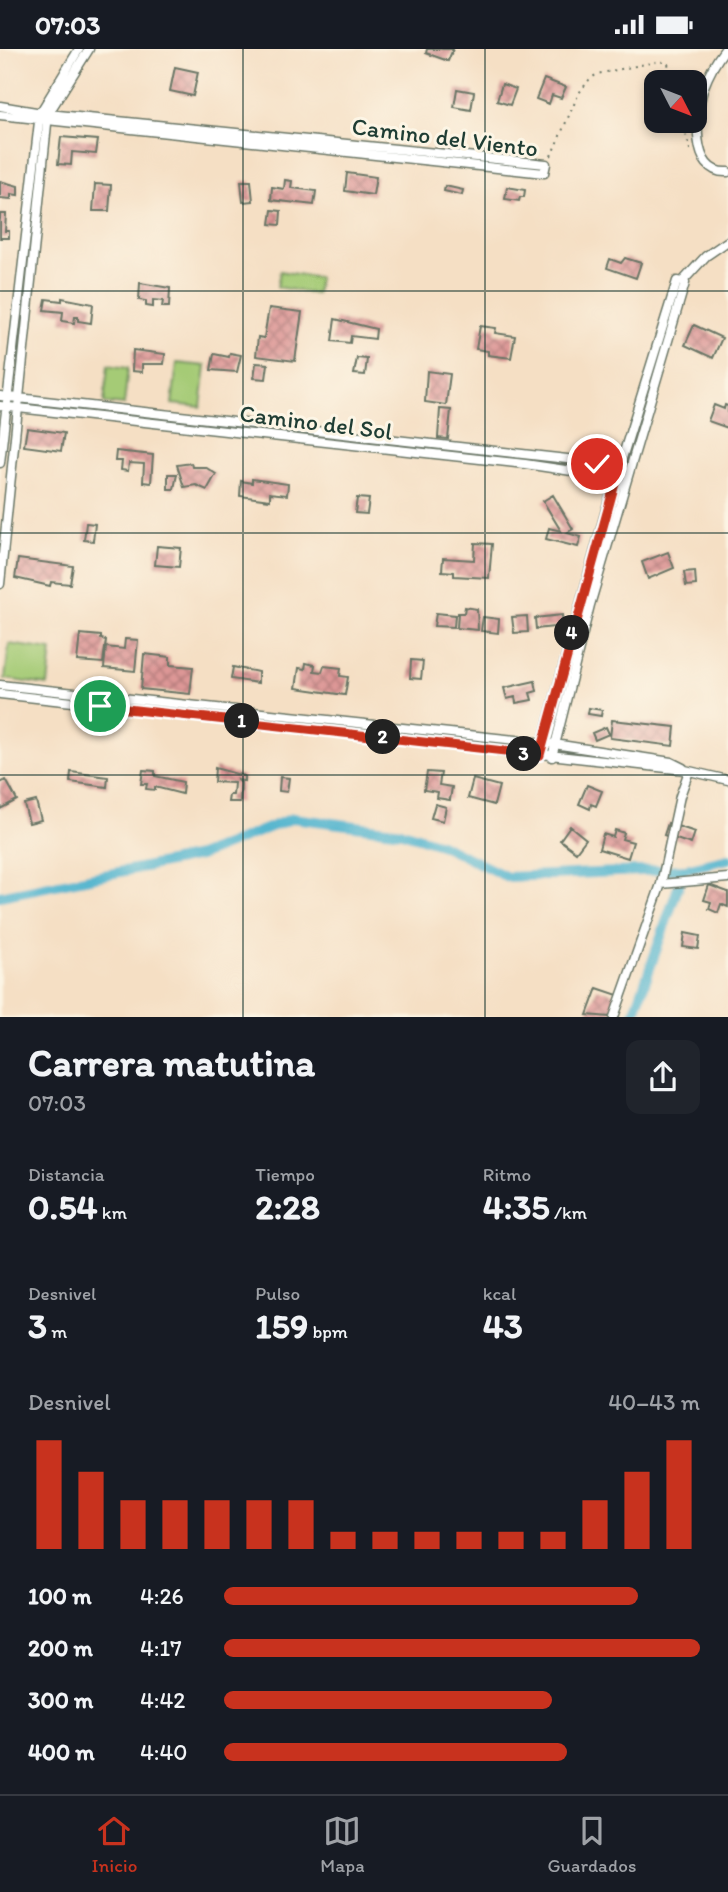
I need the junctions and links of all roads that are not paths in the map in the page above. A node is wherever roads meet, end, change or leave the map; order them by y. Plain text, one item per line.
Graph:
1 (79, 49) edge
2 (89, 49) edge
3 (724, 49) edge
4 (0, 106) edge
5 (0, 115) edge
6 (43, 118) junction
7 (546, 164) road end
8 (728, 172) edge
9 (728, 240) edge
10 (682, 282) junction
11 (3, 397) edge
12 (19, 399) junction
13 (3, 407) edge
14 (18, 410) junction
15 (0, 463) edge
16 (615, 468) junction
17 (629, 473) junction
18 (615, 481) junction
19 (625, 485) junction
20 (0, 584) edge
21 (0, 685) edge
22 (0, 694) edge
23 (542, 744) junction
24 (554, 744) junction
25 (540, 755) junction
26 (552, 757) junction
27 (687, 770) junction
28 (728, 780) edge
29 (728, 878) edge
30 (662, 879) junction
31 (614, 1017) edge

1 - 6 street
2 - 6 street
3 - 8 street
4 - 6 street, Camino del Viento
5 - 6 street, Camino del Viento
6 - 7 street, Camino del Viento
6 - 11 street
6 - 12 street
9 - 10 street
10 - 16 street
10 - 17 street
11 - 12 street, Camino del Sol
11 - 13 street
12 - 14 street
12 - 16 street, Camino del Sol
13 - 14 street, Camino del Sol
13 - 15 street
14 - 18 street, Camino del Sol
14 - 20 street
16 - 17 street, Camino del Sol
16 - 18 street
17 - 19 street
18 - 19 street, Camino del Sol
18 - 23 street
19 - 24 street
21 - 23 street
22 - 25 street
23 - 24 street
23 - 25 street
24 - 26 street
24 - 27 street
25 - 26 street
26 - 27 street
27 - 28 street
27 - 30 street
29 - 30 street
30 - 31 street

